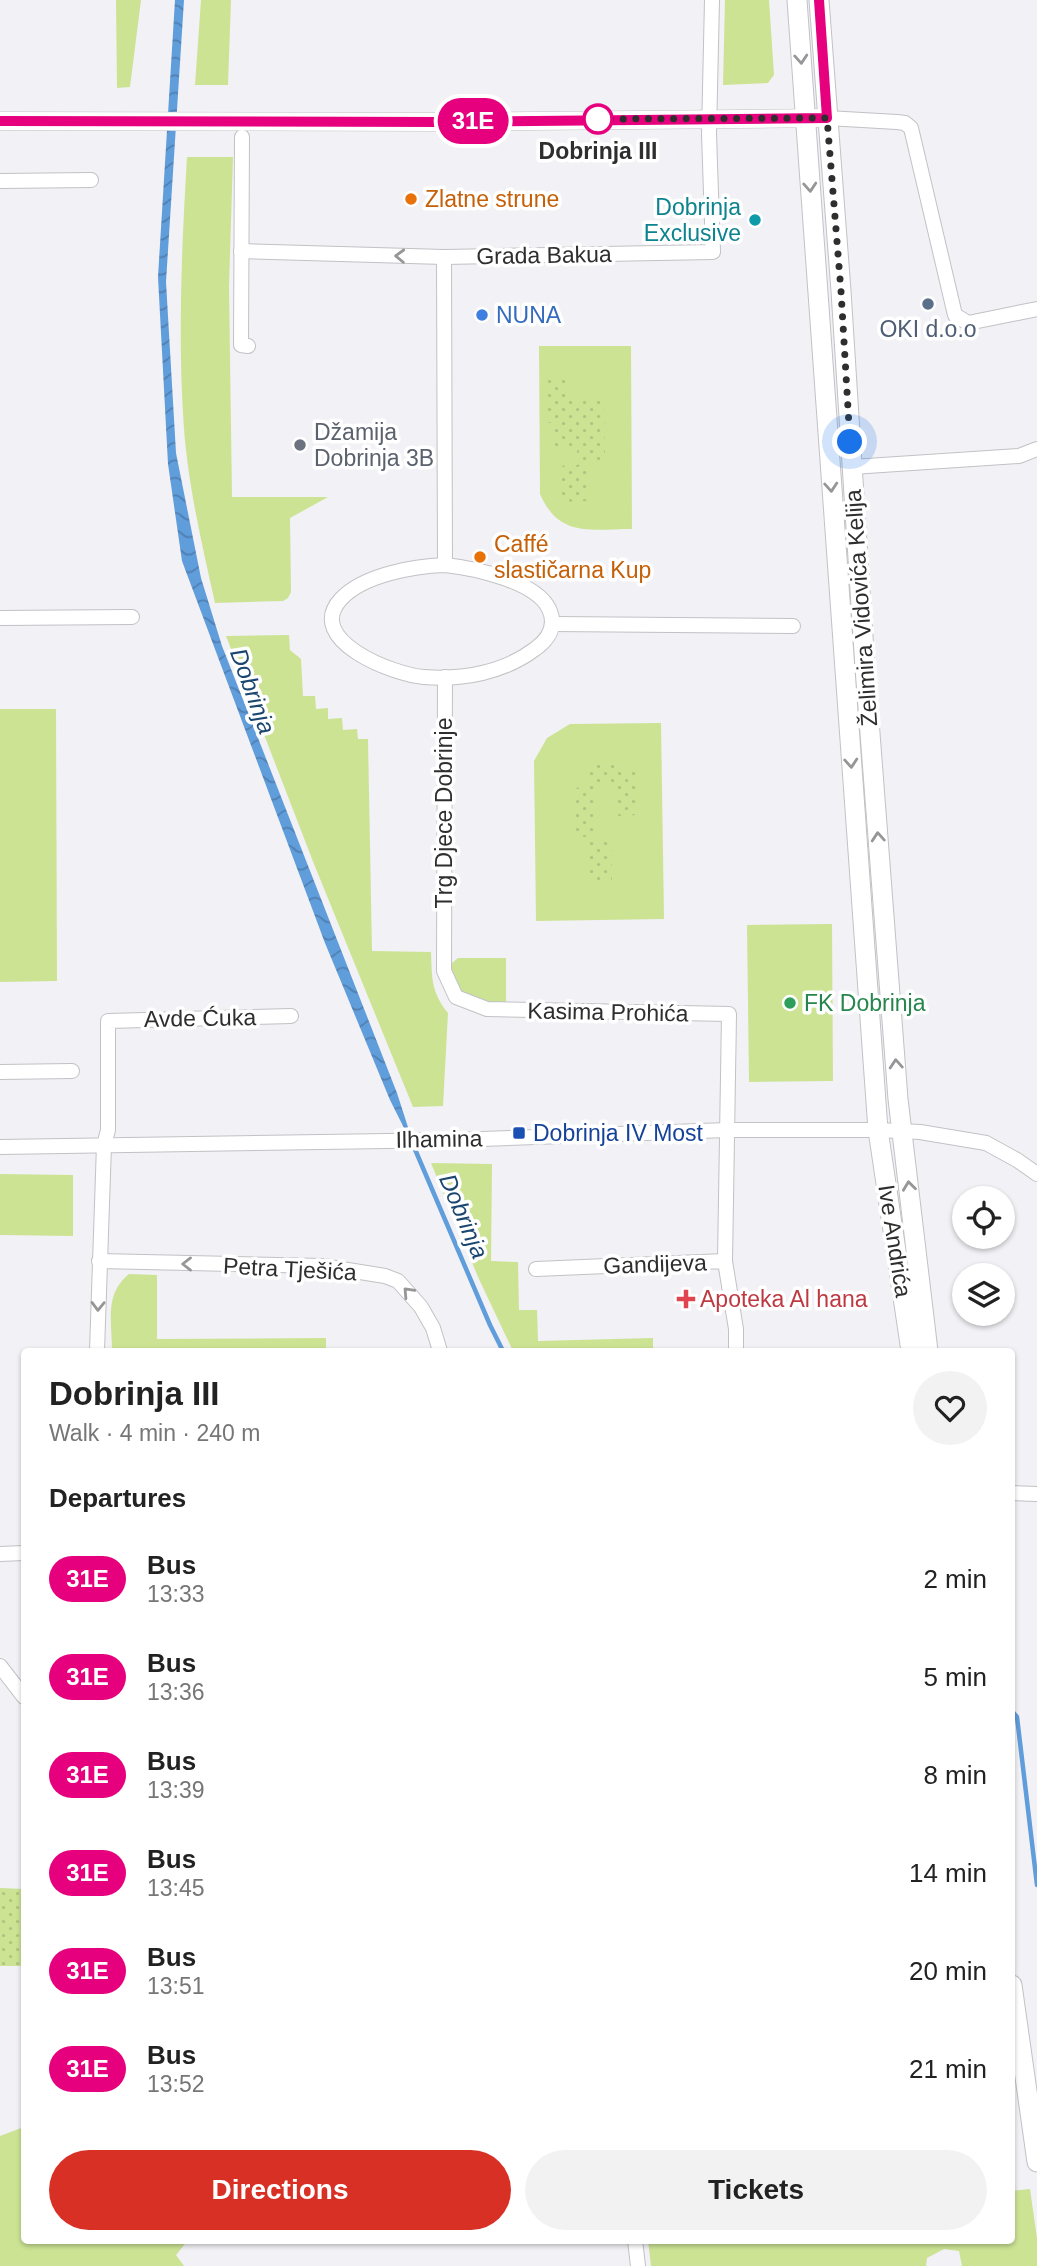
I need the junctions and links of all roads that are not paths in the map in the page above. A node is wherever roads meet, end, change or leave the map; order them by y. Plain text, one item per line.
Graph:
1 (712, 0) edge
2 (797, 0) edge
3 (819, 0) edge
4 (709, 118) junction
5 (805, 118) junction
6 (827, 118) junction
7 (0, 121) edge
8 (242, 137) dead end
9 (91, 180) dead end
10 (0, 181) edge
11 (241, 251) junction
12 (444, 257) junction
13 (1037, 309) edge
14 (248, 346) dead end
15 (1037, 449) edge
16 (852, 467) junction
17 (445, 565) junction
18 (132, 617) dead end
19 (0, 618) edge
20 (553, 624) junction
21 (793, 626) dead end
22 (445, 677) junction
23 (487, 1009) joint
24 (291, 1016) dead end
25 (72, 1071) dead end
26 (0, 1072) edge
27 (727, 1130) junction
28 (878, 1130) junction
29 (902, 1132) junction
30 (104, 1145) junction
31 (0, 1147) edge
32 (1037, 1174) edge
33 (99, 1261) junction
34 (725, 1261) junction
35 (536, 1269) dead end
36 (97, 1348) edge
37 (439, 1348) edge
38 (736, 1348) edge
39 (911, 1348) edge
40 (929, 1348) edge
41 (1015, 1493) edge
42 (1037, 1494) edge
43 (21, 1553) edge
44 (0, 1554) edge
45 (0, 1665) edge
46 (21, 1693) edge
47 (1015, 2006) edge
48 (1037, 2162) edge
49 (635, 2244) edge
50 (638, 2266) edge

1 - 4 street, Grada Bakua
2 -> 5 main road, Želimira Vidovića Kelija
3 - 6 main road, Želimira Vidovića Kelija
4 - 5 street
4 - 7 street
4 - 12 street, Grada Bakua
5 - 6 street
5 -> 28 main road, Želimira Vidovića Kelija
6 - 13 street
6 - 16 main road, Želimira Vidovića Kelija
8 - 11 street
9 - 10 street
12 -> 11 street, Grada Bakua
11 - 14 street
12 - 17 street
15 - 16 street
29 -> 16 main road, Želimira Vidovića Kelija
17 - 20 street
17 - 22 street
18 - 19 street
20 - 21 street
20 - 22 street
22 - 23 street, Trg Djece Dobrinje
23 - 27 street, Kasima Prohića
24 - 30 street, Avde Ćuka
25 - 26 street
27 - 28 street, Ilhamina
27 - 30 street, Ilhamina
27 - 34 street
28 - 29 street, Ilhamina
28 - 39 main road, Ive Andrića
29 - 32 street, Ilhamina
40 -> 29 main road, Ive Andrića
30 - 31 street, Ilhamina
30 - 33 street
33 -> 36 street
37 -> 33 street, Petra Tješića
34 - 35 street, Gandijeva
34 - 38 street, Gandijeva
41 - 42 street
43 - 44 street
45 - 46 street
47 - 48 main road
49 - 50 street

